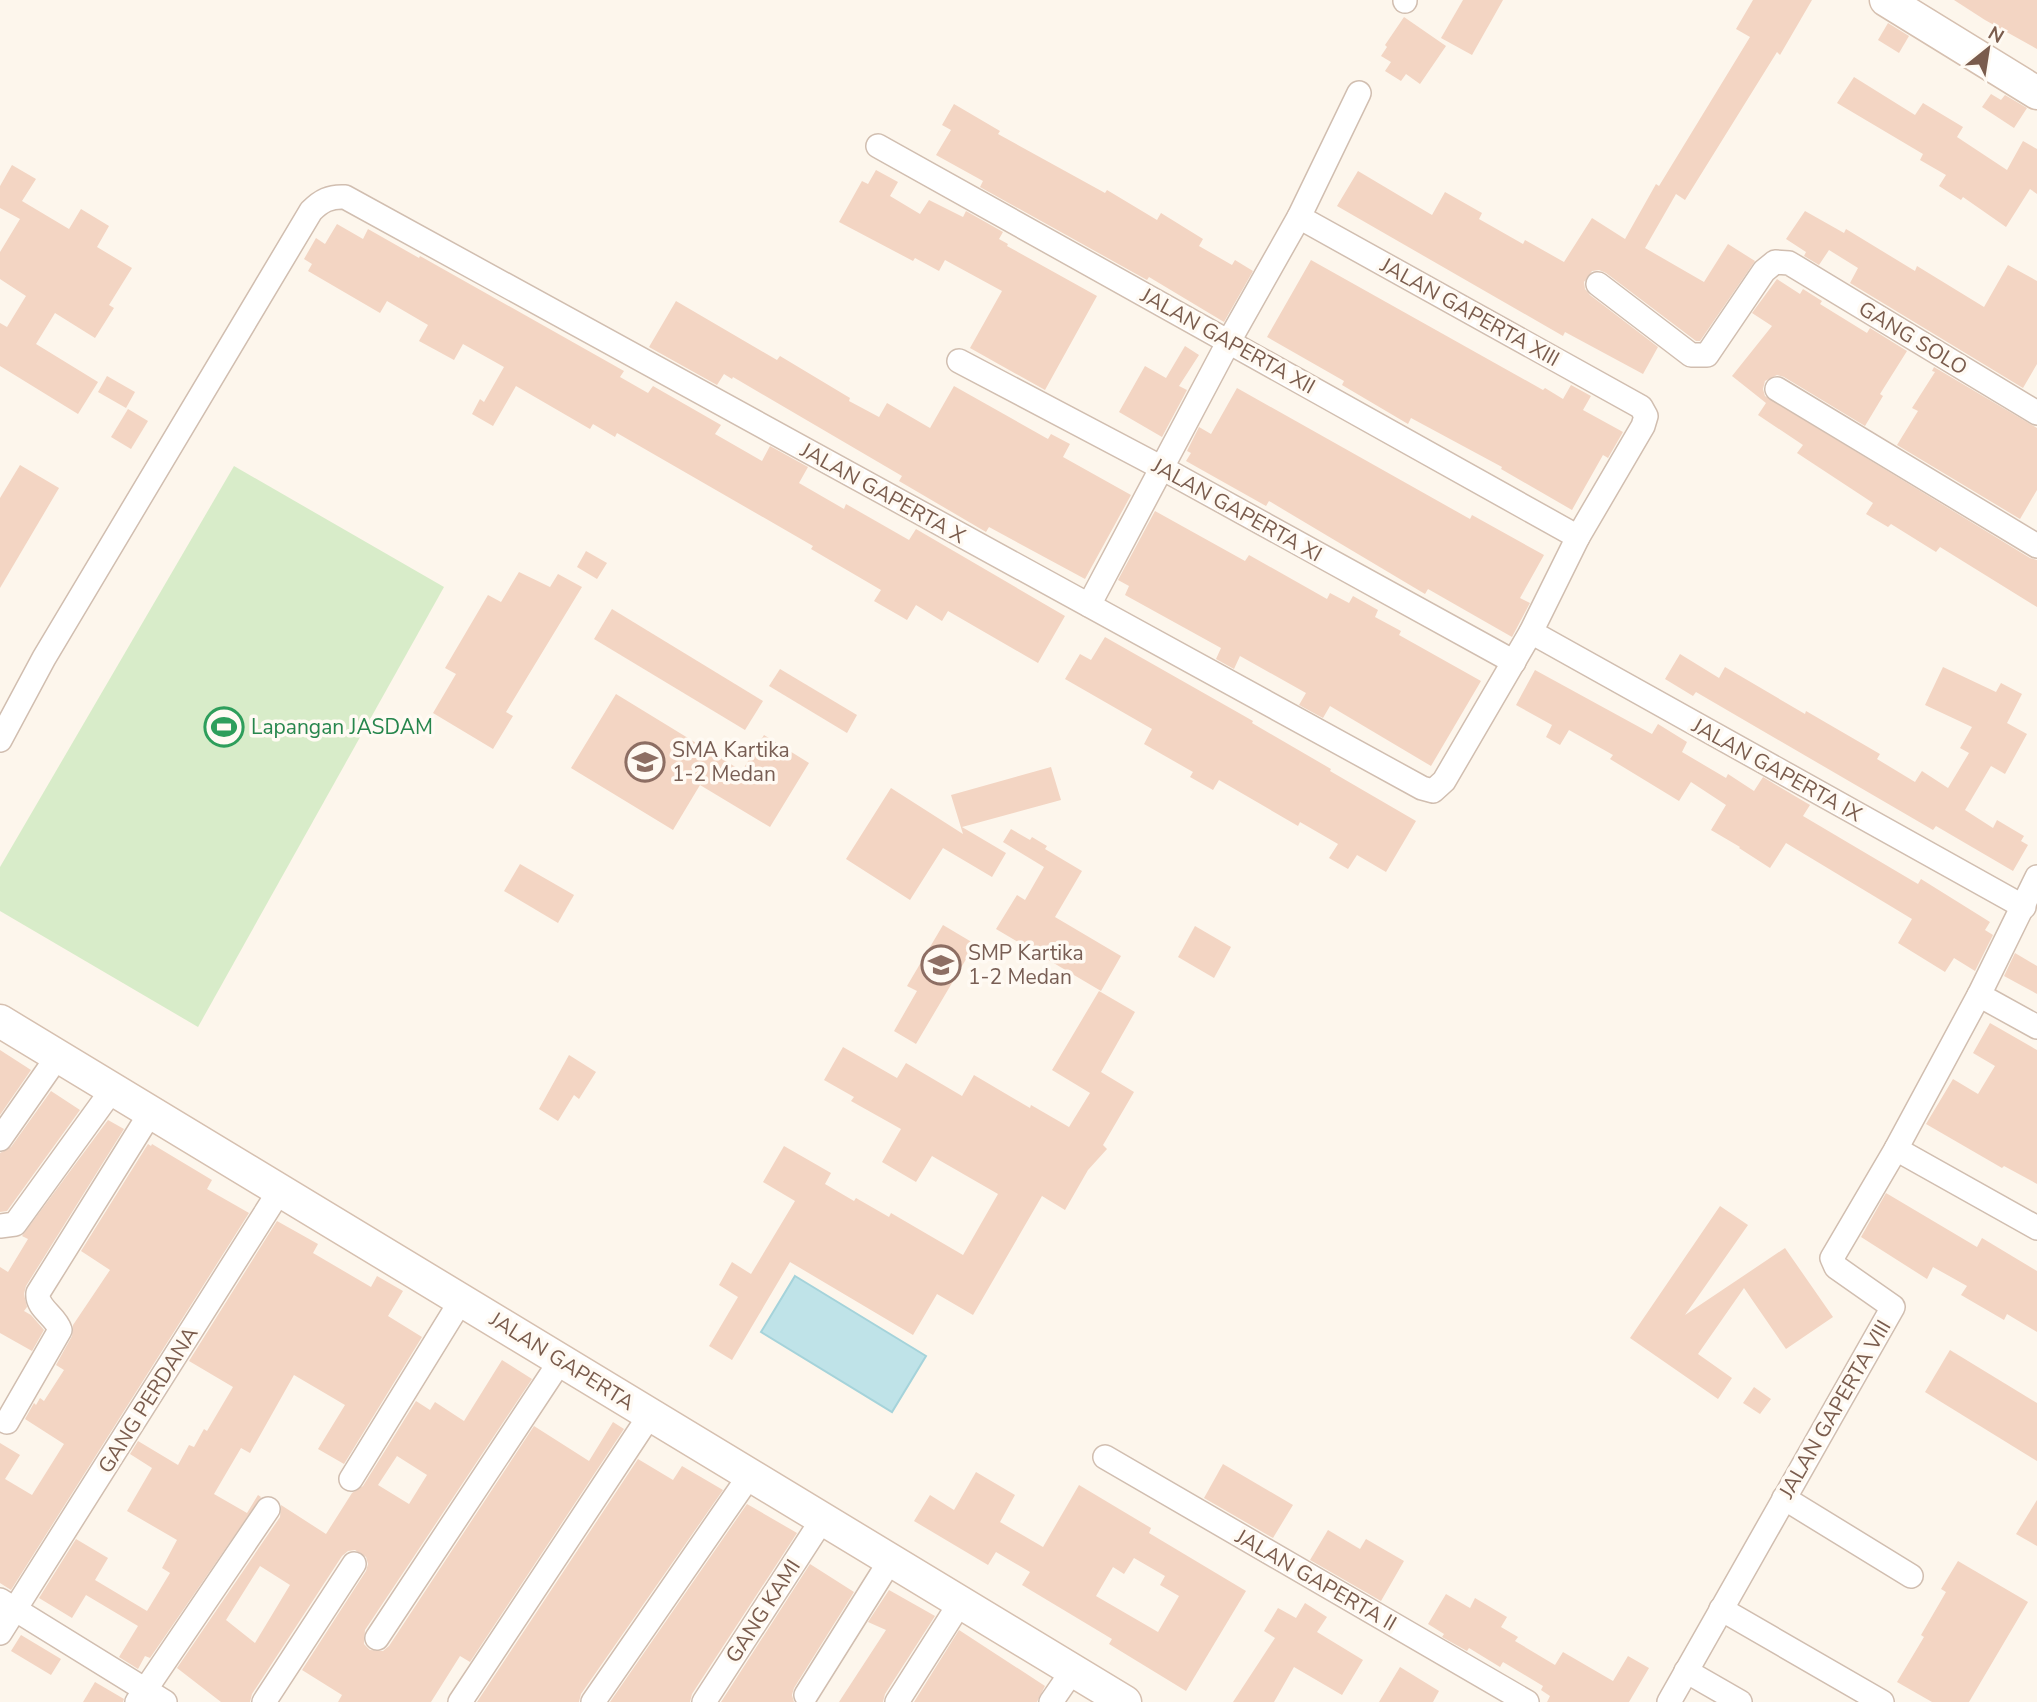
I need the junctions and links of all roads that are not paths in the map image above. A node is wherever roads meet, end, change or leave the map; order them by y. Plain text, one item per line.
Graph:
1 (1886, 0) edge
2 (1359, 93) dead end
3 (2037, 93) edge
4 (878, 146) dead end
5 (1299, 217) junction
6 (1598, 284) dead end
7 (1230, 341) junction
8 (960, 361) dead end
9 (1777, 389) dead end
10 (2037, 414) edge
11 (1162, 468) junction
12 (1578, 537) junction
13 (2037, 546) edge
14 (1089, 606) junction
15 (1531, 632) junction
16 (1514, 662) junction
17 (0, 740) edge
18 (2037, 877) edge
19 (2024, 907) junction
20 (1979, 995) junction
21 (2, 1027) edge
22 (2037, 1027) edge
23 (58, 1056) junction
24 (112, 1090) junction
25 (151, 1112) junction
26 (0, 1139) edge
27 (1896, 1149) junction
28 (280, 1190) junction
29 (0, 1226) edge
30 (2037, 1228) edge
31 (462, 1299) junction
32 (561, 1360) junction
33 (650, 1415) junction
34 (7, 1422) dead end
35 (1105, 1457) dead end
36 (750, 1475) junction
37 (351, 1479) dead end
38 (1784, 1499) junction
39 (268, 1509) dead end
40 (822, 1520) junction
41 (890, 1561) junction
42 (354, 1564) dead end
43 (1911, 1576) dead end
44 (960, 1603) junction
45 (8, 1605) edge
46 (1721, 1609) junction
47 (0, 1633) edge
48 (377, 1638) dead end
49 (1073, 1670) junction
50 (1686, 1671) junction
51 (806, 1695) dead end
52 (149, 1698) edge
53 (264, 1702) edge
54 (460, 1702) edge
55 (593, 1702) edge
56 (704, 1702) edge
57 (897, 1702) edge
58 (1051, 1702) edge
59 (1125, 1702) edge
60 (1527, 1702) edge
61 (1669, 1702) edge
62 (1740, 1702) edge
63 (1882, 1702) edge

1 - 3 street
2 - 5 street
4 - 7 street, JALAN GAPERTA XII
5 - 7 street
5 - 12 street, JALAN GAPERTA XIII
6 - 10 street, GANG SOLO
7 - 11 street
7 - 12 street, JALAN GAPERTA XII
8 - 11 street, JALAN GAPERTA XI
9 - 13 street
11 - 14 street
11 - 16 street, JALAN GAPERTA XI
12 - 15 street
14 - 16 street, JALAN GAPERTA X
14 - 17 street, JALAN GAPERTA X
15 - 16 street
15 - 19 street, JALAN GAPERTA IX
18 - 19 street, JALAN GAPERTA VIII
19 - 20 street, JALAN GAPERTA VIII
20 - 22 street
20 - 27 street, JALAN GAPERTA VIII
21 - 23 street, JALAN GAPERTA
23 - 24 street, JALAN GAPERTA
23 - 26 street
24 - 25 street, JALAN GAPERTA
24 - 29 street
25 - 28 street, JALAN GAPERTA
25 - 34 street
27 - 30 street
27 - 38 street, JALAN GAPERTA VIII
28 - 31 street, JALAN GAPERTA
28 - 45 street, GANG PERDANA
31 - 32 street, JALAN GAPERTA
31 - 37 street
32 - 33 street, JALAN GAPERTA
32 - 48 street
33 - 36 street, JALAN GAPERTA
33 - 54 street
35 - 60 street, JALAN GAPERTA II
36 - 40 street, JALAN GAPERTA
36 - 55 street
38 - 43 street
38 - 46 street, JALAN GAPERTA VIII
39 - 52 street
40 - 41 street, JALAN GAPERTA
40 - 56 street, GANG KAMI
41 - 44 street, JALAN GAPERTA
41 - 51 street
42 - 53 street
44 - 49 street, JALAN GAPERTA
44 - 57 street
45 - 47 street, GANG PERDANA
45 - 52 street
46 - 50 street, JALAN GAPERTA VIII
46 - 63 street
49 - 58 street
49 - 59 street, JALAN GAPERTA
50 - 61 street, JALAN GAPERTA VIII
50 - 62 street

